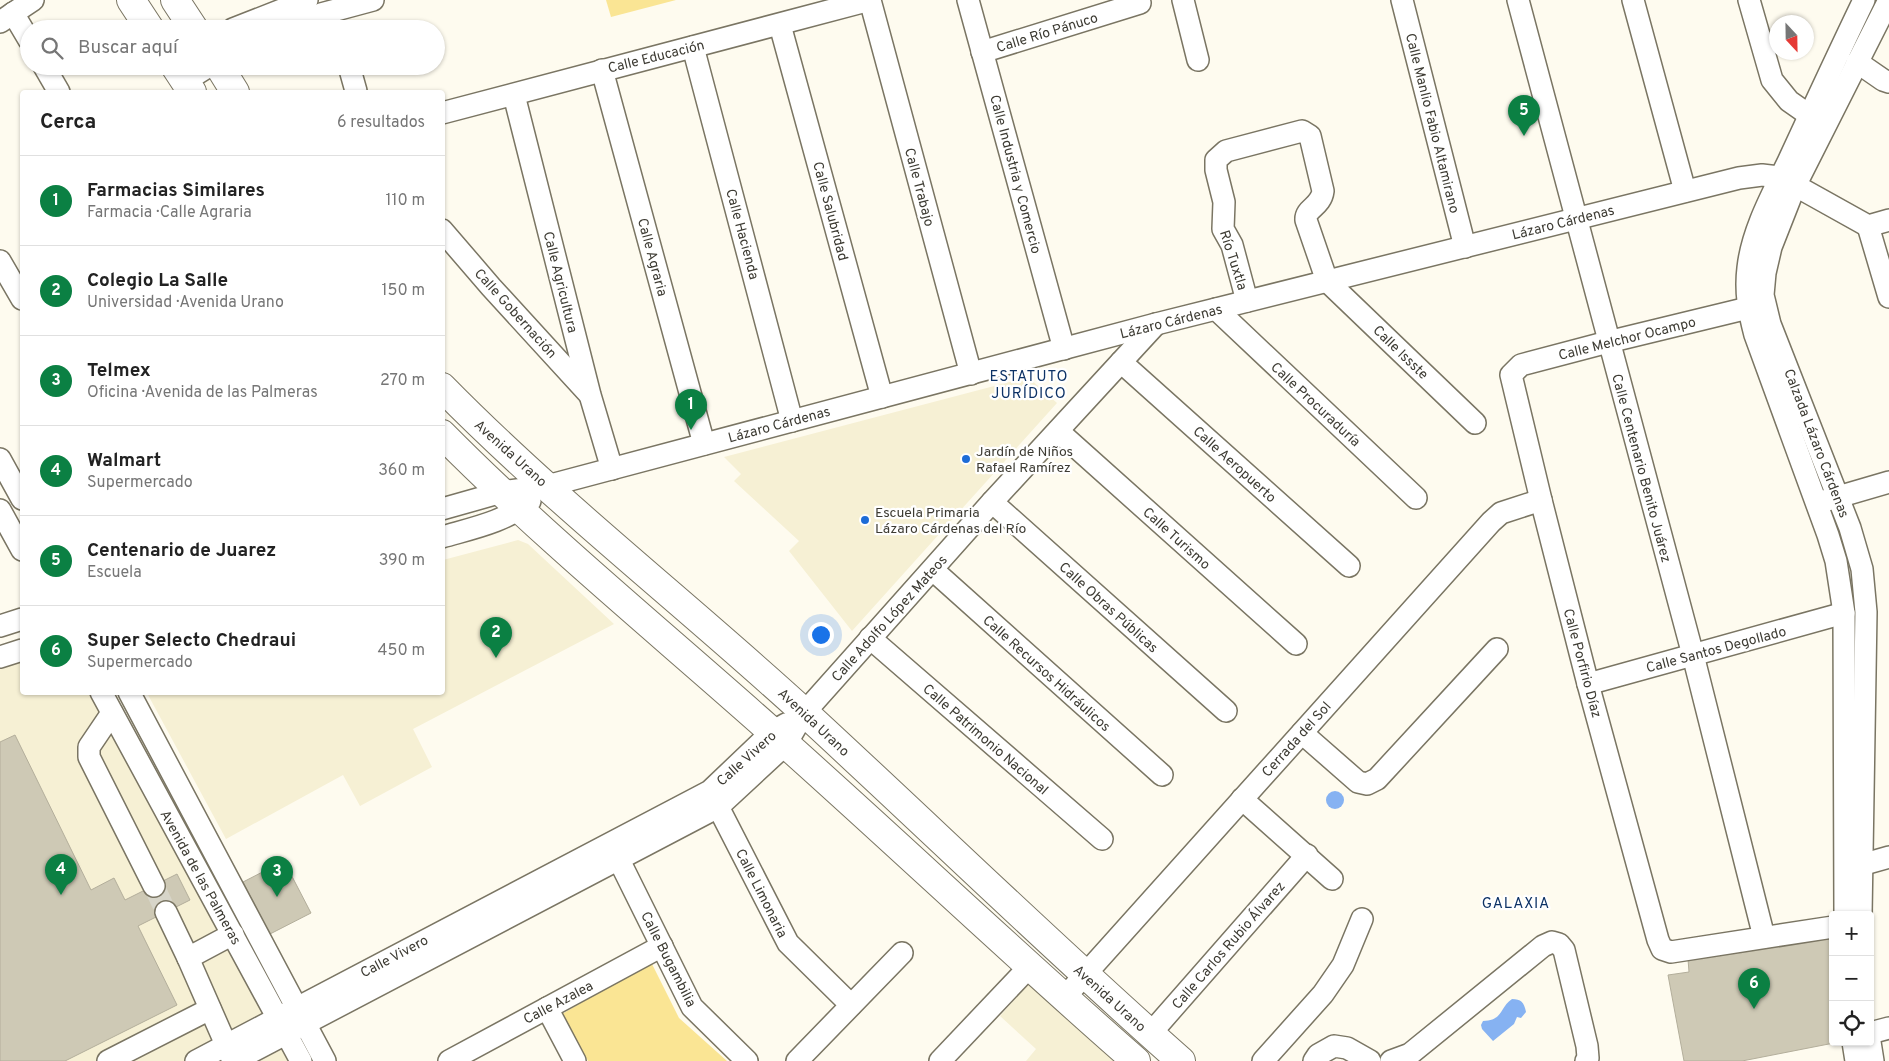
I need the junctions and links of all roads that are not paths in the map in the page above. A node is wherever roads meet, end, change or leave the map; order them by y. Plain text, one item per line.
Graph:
1 (33, 0) edge
2 (131, 0) edge
3 (175, 0) edge
4 (373, 0) edge
5 (870, 0) edge
6 (968, 0) edge
7 (1183, 0) edge
8 (1402, 0) edge
9 (1518, 0) edge
10 (1633, 0) edge
11 (1749, 0) edge
12 (1864, 0) edge
13 (1889, 0) edge
14 (1140, 3) dead end
15 (323, 11) edge
16 (6, 17) edge
17 (144, 20) edge
18 (188, 20) edge
19 (278, 20) edge
20 (303, 20) edge
21 (780, 25) junction
22 (20, 31) edge
23 (693, 47) junction
24 (982, 52) junction
25 (1198, 60) dead end
26 (1857, 62) junction
27 (602, 70) junction
28 (49, 75) edge
29 (225, 75) edge
30 (351, 75) edge
31 (1889, 82) edge
32 (58, 90) edge
33 (234, 90) edge
34 (356, 90) edge
35 (514, 95) junction
36 (445, 112) edge
37 (1809, 115) junction
38 (1788, 182) junction
39 (1684, 191) junction
40 (1576, 219) junction
41 (1889, 220) edge
42 (1868, 226) junction
43 (445, 233) edge
44 (1465, 247) junction
45 (0, 261) edge
46 (1327, 282) junction
47 (19, 287) edge
48 (1889, 298) edge
49 (1247, 302) junction
50 (1748, 308) junction
51 (1216, 309) junction
52 (1156, 324) junction
53 (1608, 342) junction
54 (1064, 349) junction
55 (1121, 362) junction
56 (971, 374) junction
57 (1510, 375) joint
58 (445, 390) edge
59 (590, 395) junction
60 (882, 397) junction
61 (792, 421) junction
62 (1475, 423) dead end
63 (1058, 431) junction
64 (445, 437) edge
65 (704, 444) junction
66 (0, 459) edge
67 (612, 469) junction
68 (1889, 482) edge
69 (548, 486) junction
70 (20, 496) edge
71 (1838, 496) junction
72 (1416, 498) dead end
73 (1540, 500) junction
74 (511, 501) junction
75 (992, 502) junction
76 (1816, 504) junction
77 (445, 509) edge
78 (0, 510) edge
79 (445, 536) edge
80 (20, 546) edge
81 (1349, 566) dead end
82 (933, 570) junction
83 (664, 588) junction
84 (1844, 613) junction
85 (640, 616) junction
86 (20, 620) edge
87 (0, 626) edge
88 (870, 638) junction
89 (1296, 644) dead end
90 (1497, 649) dead end
91 (20, 651) edge
92 (1693, 655) junction
93 (0, 657) edge
94 (1588, 684) junction
95 (103, 695) edge
96 (130, 695) edge
97 (1226, 711) dead end
98 (112, 713) junction
99 (804, 713) junction
100 (1302, 732) junction
101 (779, 738) junction
102 (1162, 775) dead end
103 (714, 799) junction
104 (1242, 799) junction
105 (188, 802) junction
106 (167, 813) junction
107 (1102, 839) dead end
108 (614, 851) junction
109 (1307, 856) junction
110 (1889, 857) edge
111 (1861, 865) junction
112 (1332, 879) dead end
113 (154, 886) tunnel mouth
114 (1845, 911) edge
115 (1860, 911) edge
116 (166, 912) tunnel mouth
117 (1362, 919) dead end
118 (1829, 928) edge
119 (233, 934) junction
120 (1764, 937) junction
121 (662, 946) junction
122 (902, 953) dead end
123 (188, 958) junction
124 (1030, 966) junction
125 (1085, 975) junction
126 (1064, 998) junction
127 (851, 1005) junction
128 (547, 1008) junction
129 (210, 1009) junction
130 (302, 1015) junction
131 (282, 1025) junction
132 (1889, 1028) edge
133 (1874, 1031) edge
134 (1150, 1034) junction
135 (1854, 1046) edge
136 (1871, 1046) edge
137 (231, 1056) edge
138 (1403, 1059) edge
139 (453, 1060) edge
140 (108, 1061) edge
141 (196, 1061) edge
142 (301, 1061) edge
143 (325, 1061) edge
144 (576, 1061) edge
145 (747, 1061) edge
146 (797, 1061) edge
147 (940, 1061) edge
148 (1136, 1061) edge
149 (1181, 1061) edge
150 (1263, 1061) edge
151 (1314, 1061) edge
152 (1370, 1061) edge
153 (1586, 1061) edge
154 (1856, 1061) edge
155 (1873, 1061) edge

1 - 16 street
2 - 17 main road
3 - 18 main road
4 - 15 street
5 - 21 street, Calle Educación
5 - 56 street, Calle Trabajo
6 - 24 street, Calle Industria y Comercio
7 - 25 street
8 - 44 street, Calle Manlio Fabio Altamirano
9 - 40 street, Calle Centenario Benito Juárez
10 - 39 street
11 - 37 street
12 - 37 street, Calzada Lázaro Cárdenas
13 - 26 street, Calzada Lázaro Cárdenas
14 - 24 street, Calle Río Pánuco
15 - 19 street
15 - 20 street
16 - 22 street
21 - 23 street, Calle Educación
21 - 60 street, Calle Salubridad
23 - 27 street, Calle Educación
23 - 61 street, Calle Hacienda
24 - 54 street, Calle Industria y Comercio
26 - 31 street
26 - 38 street, Calzada Lázaro Cárdenas
27 - 35 street, Calle Educación
27 - 65 street, Calle Agraria
28 - 32 street
29 - 33 main road
30 - 34 street
35 - 36 street, Calle Educación
35 - 59 street, Calle Agricultura
37 - 38 street, Calzada Lázaro Cárdenas
38 - 39 street, Lázaro Cárdenas
38 - 42 street
38 - 50 street, Calzada Lázaro Cárdenas
38 - 71 street, Calzada Lázaro Cárdenas
39 - 40 street, Lázaro Cárdenas
40 - 44 street, Lázaro Cárdenas
40 - 53 street, Calle Centenario Benito Juárez
41 - 42 street
42 - 48 street
43 - 59 street, Calle Gobernación
44 - 46 street, Lázaro Cárdenas
45 - 47 street
46 - 49 street, Lázaro Cárdenas
46 - 49 street, Río Tuxtla
46 - 62 street, Calle Issste
49 - 51 street, Lázaro Cárdenas
50 - 53 street, Calle Melchor Ocampo
50 - 76 street, Calzada Lázaro Cárdenas
51 - 52 street, Lázaro Cárdenas
51 - 72 street, Calle Procuraduría
52 - 54 street, Lázaro Cárdenas
52 - 55 street, Calle Adolfo López Mateos
53 - 57 street, Calle Melchor Ocampo
53 - 92 street, Calle Centenario Benito Juárez
54 - 56 street, Lázaro Cárdenas
55 - 63 street, Calle Adolfo López Mateos
55 - 81 street, Calle Aeropuerto
56 - 60 street, Lázaro Cárdenas
57 - 73 street, Calle Porfirio Díaz
58 - 69 main road, Avenida Urano
59 - 67 street, Calle Agricultura
60 - 61 street, Lázaro Cárdenas
61 - 65 street, Lázaro Cárdenas
63 - 75 street, Calle Adolfo López Mateos
63 - 89 street, Calle Turismo
64 - 74 main road
65 - 67 street, Lázaro Cárdenas
66 - 70 street
67 - 69 street, Lázaro Cárdenas
68 - 71 street
69 - 74 street, Lázaro Cárdenas
69 - 83 main road, Avenida Urano
71 - 76 street
71 - 111 street, Calzada Lázaro Cárdenas
73 - 94 street, Calle Porfirio Díaz
73 - 100 street, Cerrada del Sol
74 - 77 street
74 - 79 street
74 - 85 main road
75 - 82 street, Calle Adolfo López Mateos
75 - 97 street, Calle Obras Públicas
76 - 84 street, Calzada Lázaro Cárdenas
78 - 80 street
82 - 88 street, Calle Adolfo López Mateos
82 - 102 street, Calle Recursos Hidráulicos
83 - 85 main road
83 - 99 main road, Avenida Urano
84 - 92 street, Calle Santos Degollado
84 - 114 street, Calzada Lázaro Cárdenas
85 - 101 main road
86 - 87 street
88 - 99 street, Calle Adolfo López Mateos
88 - 107 street, Calle Patrimonio Nacional
90 - 100 street
91 - 93 street
92 - 94 street, Calle Santos Degollado
92 - 120 street, Calle Centenario Benito Juárez
94 - 120 street, Calle Porfirio Díaz
95 - 98 street, Avenida de las Palmeras
96 - 105 street, Avenida de las Palmeras
98 - 106 street, Avenida de las Palmeras
98 - 113 street
99 - 101 street, Calle Vivero
99 - 125 main road, Avenida Urano
100 - 104 street, Cerrada del Sol
101 - 103 street, Calle Vivero
101 - 124 main road
103 - 108 street, Calle Vivero
103 - 127 street, Calle Limonaria
104 - 109 street
104 - 125 street, Cerrada del Sol
105 - 106 street
105 - 130 street, Avenida de las Palmeras
106 - 119 street, Avenida de las Palmeras
108 - 121 street, Calle Bugambilia
108 - 130 street, Calle Vivero
109 - 112 street
109 - 134 street, Calle Carlos Rubio Álvarez
110 - 111 street
111 - 115 street, Calzada Lázaro Cárdenas
116 - 123 street
117 - 150 street
118 - 120 street
119 - 123 street
119 - 131 street, Avenida de las Palmeras
121 - 128 street, Calle Azalea
121 - 145 street, Calle Bugambilia
122 - 127 street
123 - 129 street
124 - 126 main road
124 - 147 street
125 - 126 street, Cerrada del Sol
125 - 134 main road, Avenida Urano
126 - 148 main road
127 - 146 street
128 - 139 street, Calle Azalea
128 - 144 street
129 - 137 street
129 - 140 street
130 - 131 street, Calle Vivero
130 - 143 street, Avenida de las Palmeras
131 - 137 street, Calle Vivero
131 - 142 street, Avenida de las Palmeras
132 - 133 street
134 - 149 main road, Avenida Urano
135 - 154 street
136 - 155 street
137 - 141 street, Calle Vivero
138 - 153 street
151 - 152 street

